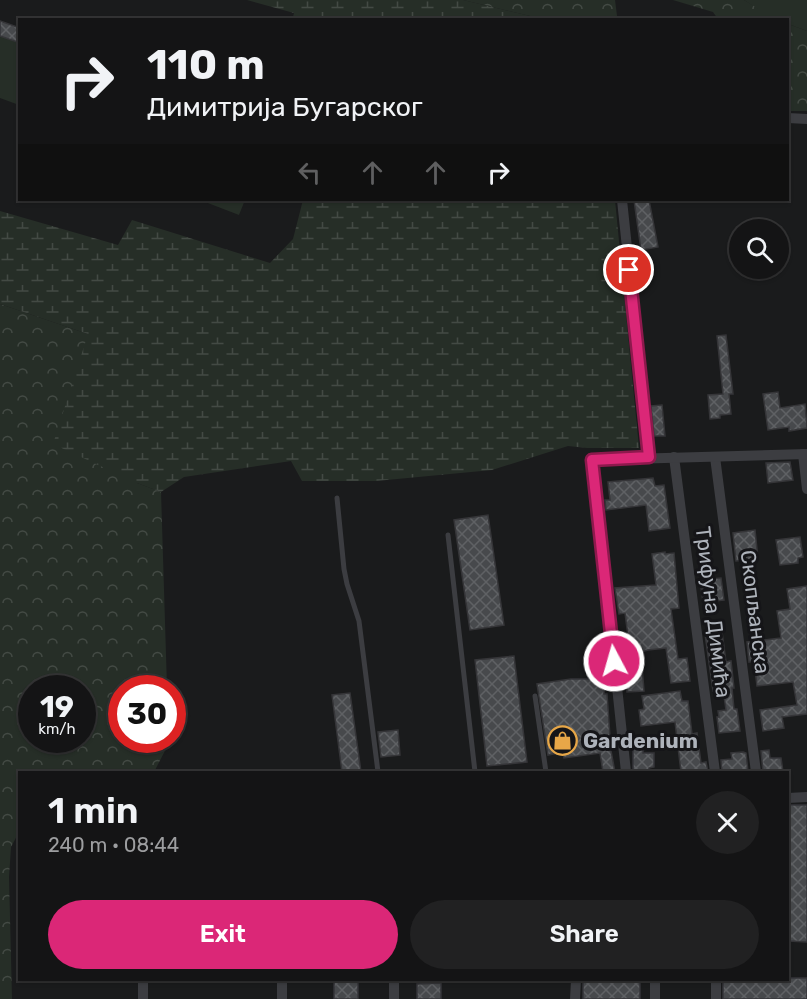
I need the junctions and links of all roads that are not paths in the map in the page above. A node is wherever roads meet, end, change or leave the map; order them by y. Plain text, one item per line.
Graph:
1 (789, 118) edge
2 (807, 119) edge
3 (622, 201) edge
4 (805, 454) edge
5 (649, 457) junction
6 (715, 457) junction
7 (674, 458) junction
8 (807, 489) edge
9 (337, 498) dead end
10 (448, 535) dead end
11 (535, 696) dead end
12 (378, 771) edge
13 (475, 771) edge
14 (546, 771) edge
15 (626, 771) edge
16 (715, 771) edge
17 (756, 771) edge
18 (807, 797) edge
19 (789, 798) edge
20 (143, 981) edge
21 (282, 981) edge
22 (394, 981) edge
23 (576, 981) edge
24 (655, 981) edge
25 (716, 981) edge
26 (144, 999) edge
27 (282, 999) edge
28 (394, 999) edge
29 (576, 999) edge
30 (655, 999) edge
31 (716, 999) edge

1 - 2 street
3 - 5 street
4 - 6 street
4 - 8 street
5 - 7 street
5 - 15 street
6 - 7 street
6 - 17 street, Скопљанска
7 - 16 street, Трифуна Димића
9 - 12 lane
10 - 13 lane
11 - 14 lane
18 - 19 street
20 - 26 street
21 - 27 street
22 - 28 street
23 - 29 street
24 - 30 street
25 - 31 street

